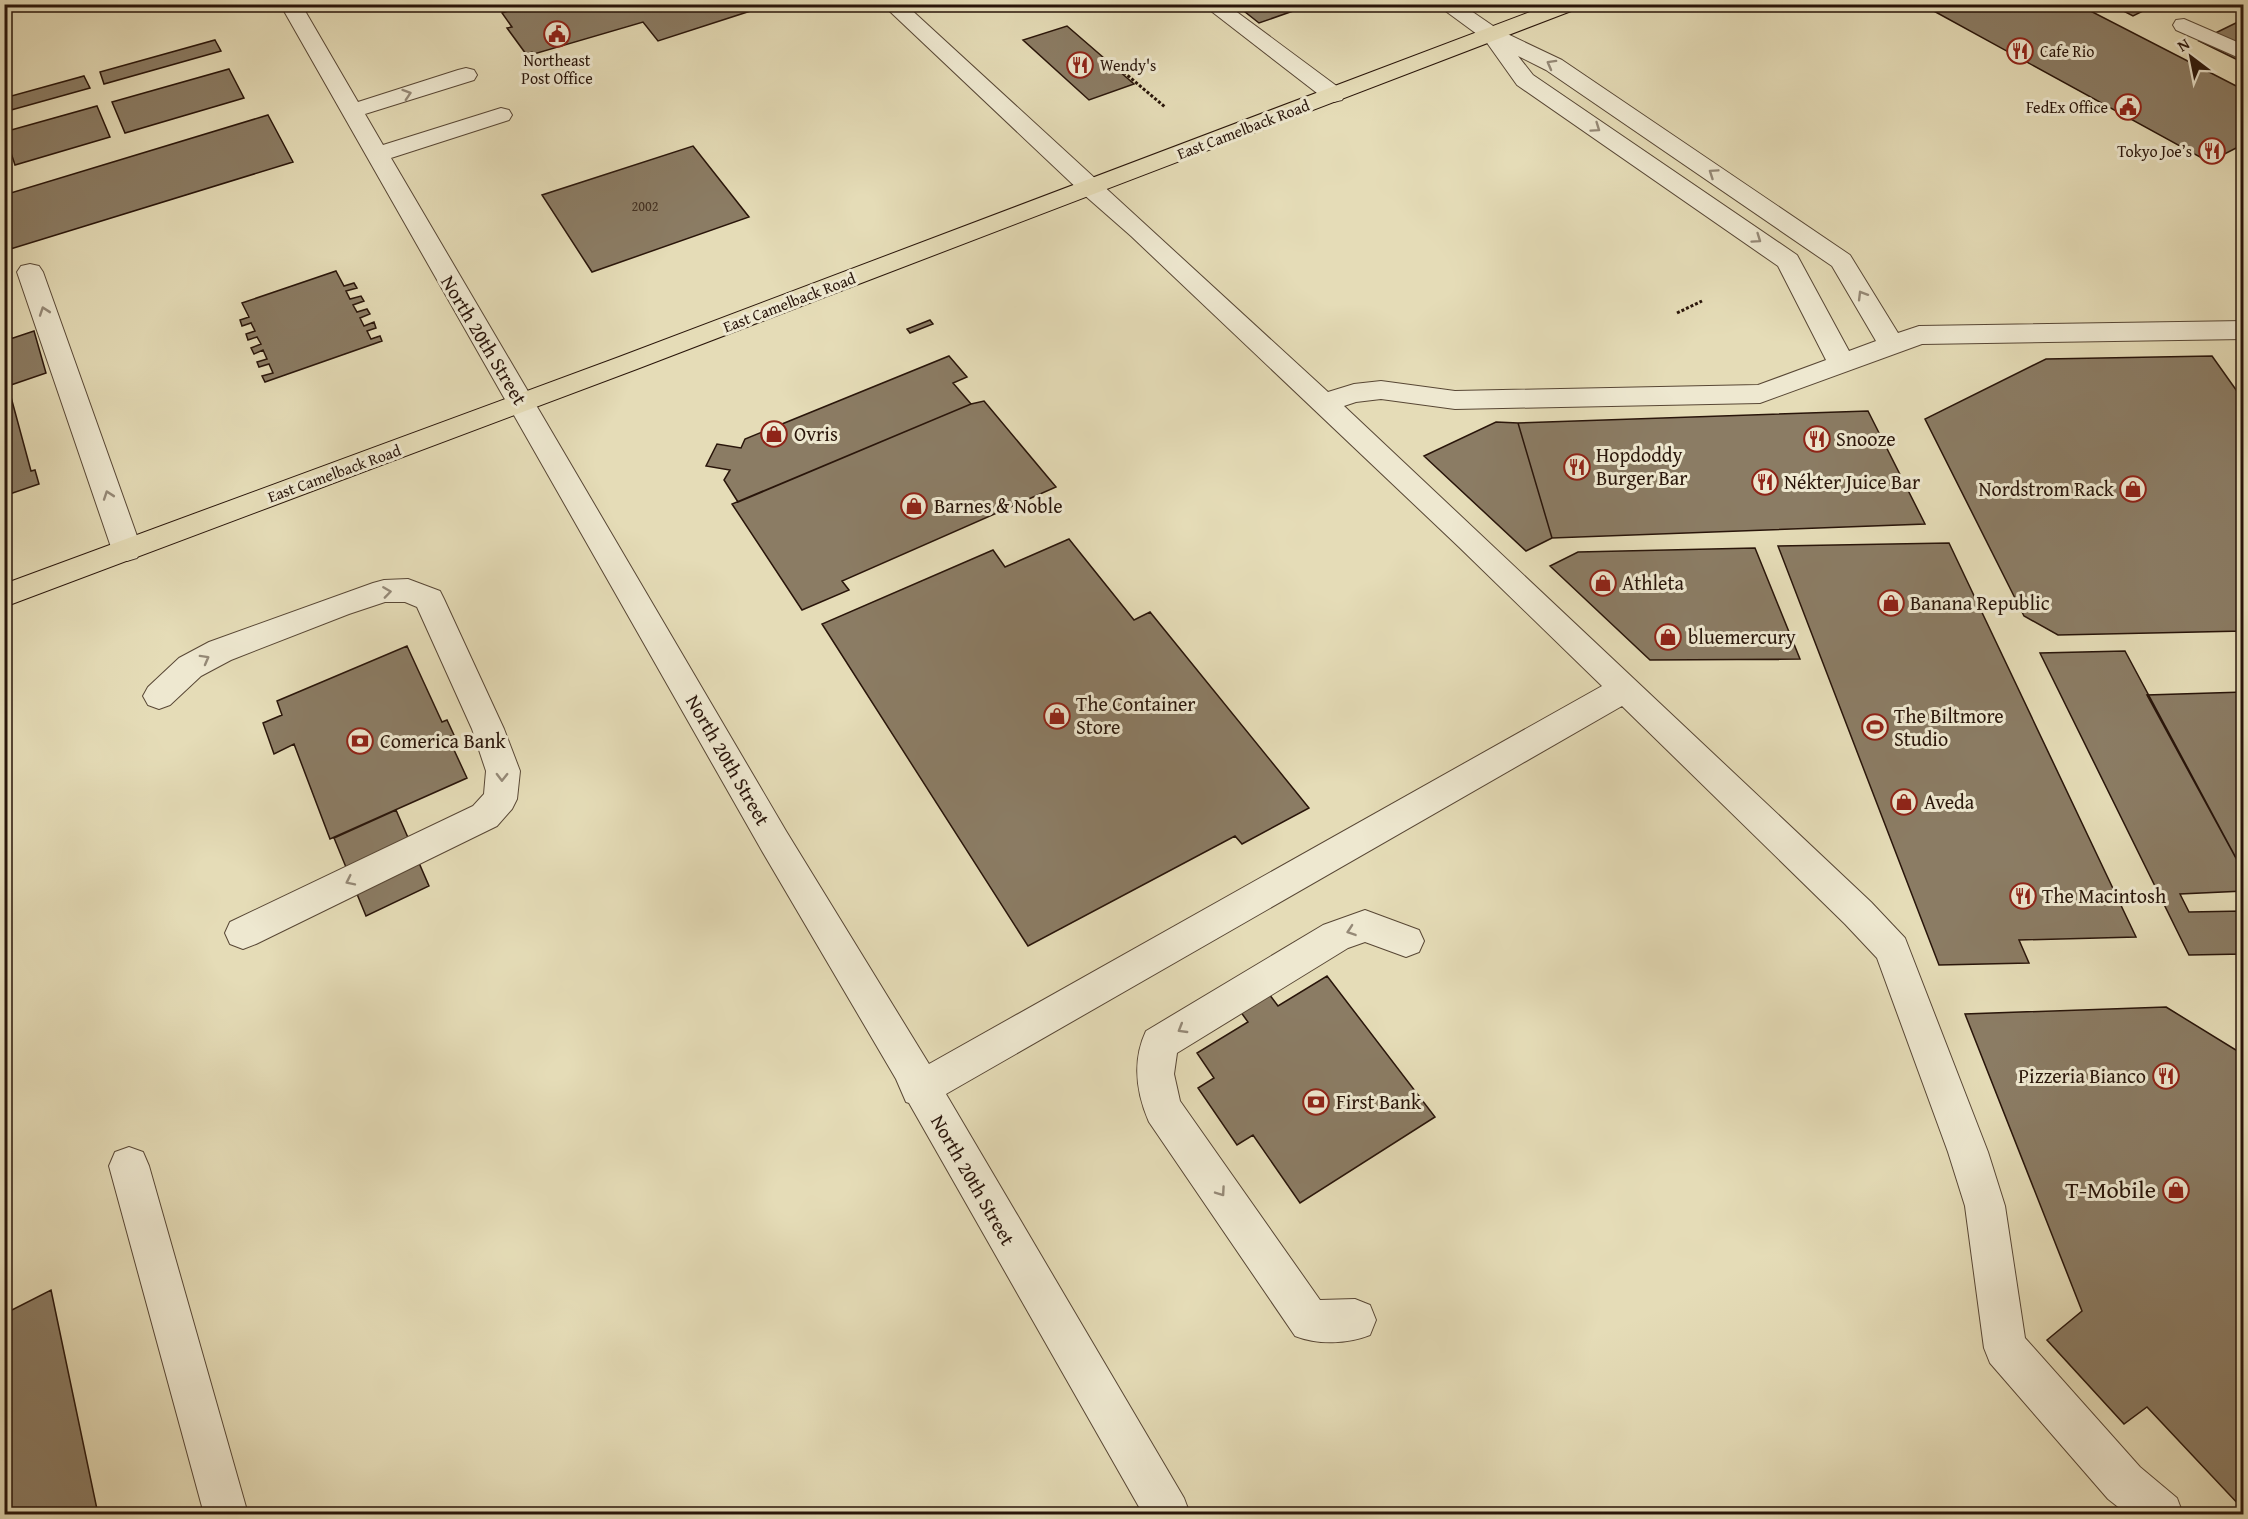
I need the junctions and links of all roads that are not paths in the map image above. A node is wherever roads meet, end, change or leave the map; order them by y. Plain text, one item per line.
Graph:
1 (290, 4) edge
2 (892, 4) edge
3 (1212, 4) edge
4 (1446, 4) edge
5 (1572, 4) edge
6 (2184, 25) dead end
7 (1491, 35) junction
8 (2244, 54) edge
9 (466, 75) dead end
10 (1334, 94) junction
11 (351, 111) junction
12 (501, 115) dead end
13 (376, 155) junction
14 (1090, 188) junction
15 (30, 272) dead end
16 (2244, 330) edge
17 (1892, 345) junction
18 (1842, 364) junction
19 (522, 403) junction
20 (1323, 403) junction
21 (127, 550) junction
22 (4, 596) edge
23 (1625, 688) junction
24 (159, 696) dead end
25 (243, 933) dead end
26 (1406, 940) dead end
27 (920, 1089) junction
28 (129, 1166) dead end
29 (1355, 1320) dead end
30 (226, 1515) edge
31 (1168, 1515) edge
32 (2161, 1515) edge

1 - 11 street, North 20th Street
2 - 14 street
3 - 10 street
4 - 7 street
5 - 7 main road, East Camelback Road
6 - 8 street
7 - 10 main road, East Camelback Road
17 -> 7 street
7 -> 18 street
11 -> 9 street
10 - 14 main road, East Camelback Road
11 - 13 street, North 20th Street
12 - 13 street
13 - 19 street, North 20th Street
14 - 19 main road, East Camelback Road
14 - 20 street
21 -> 15 street
16 - 17 street
17 - 18 street
18 - 20 street
19 - 21 main road, East Camelback Road
19 - 27 street, North 20th Street
20 - 23 street
21 - 22 main road, East Camelback Road
23 - 27 street
23 - 32 street
24 -> 25 street
26 -> 29 street
27 - 31 street, North 20th Street
28 - 30 street

